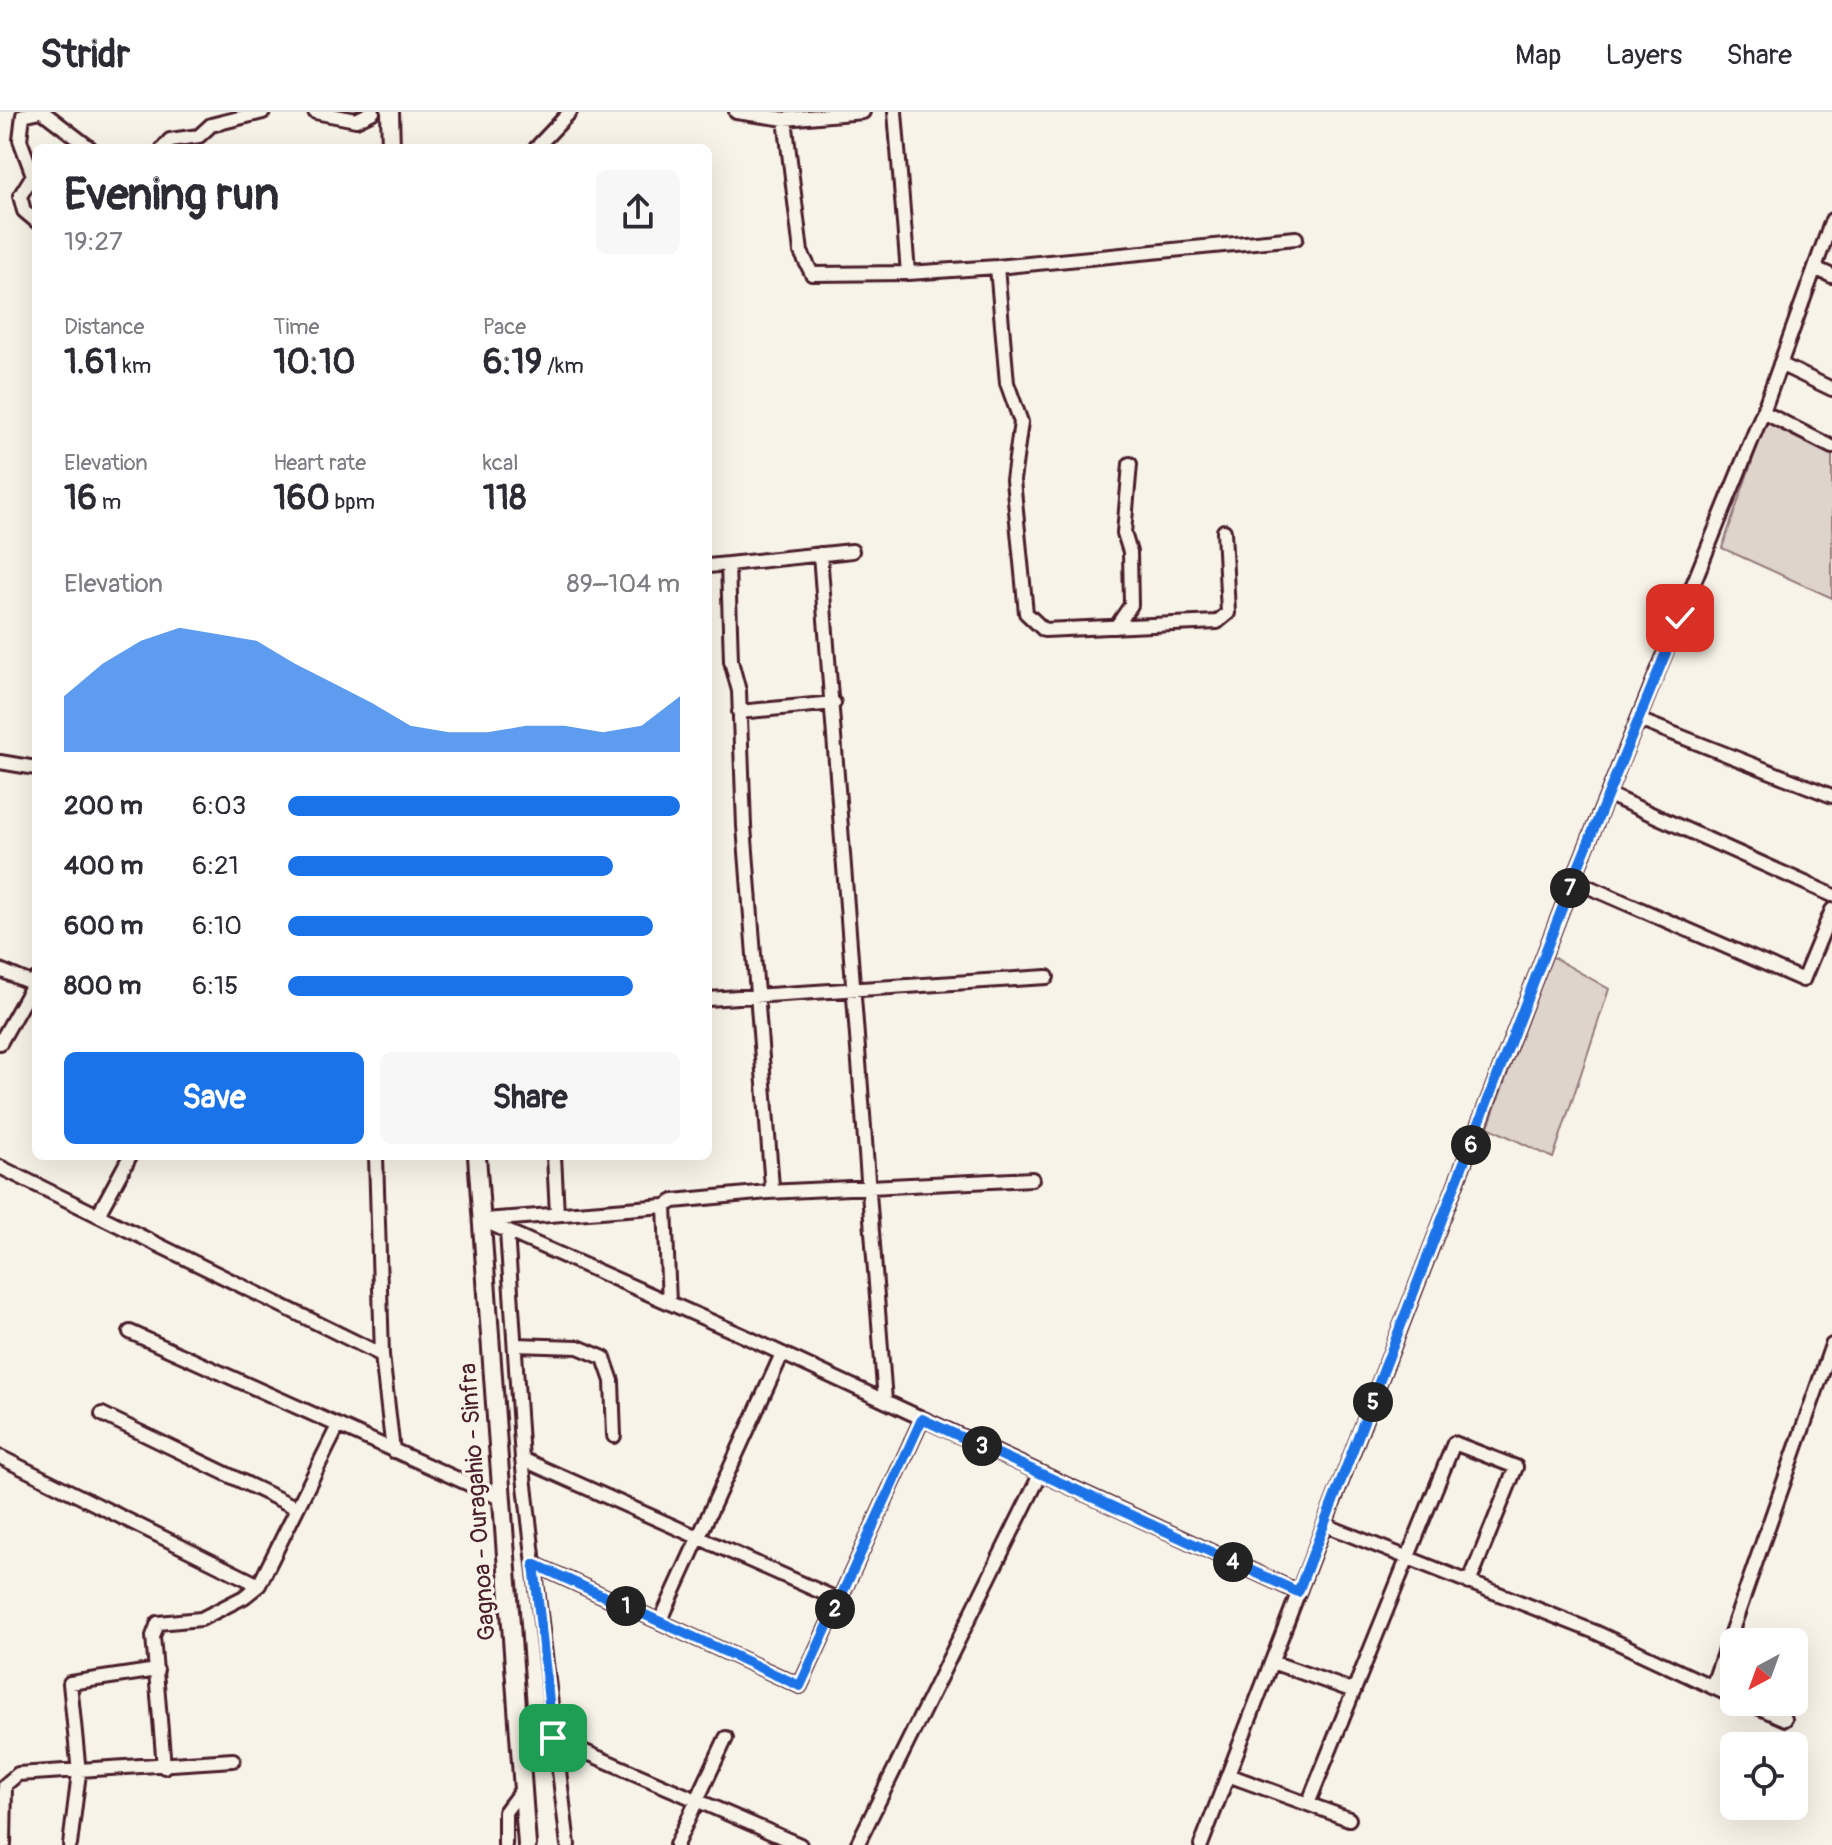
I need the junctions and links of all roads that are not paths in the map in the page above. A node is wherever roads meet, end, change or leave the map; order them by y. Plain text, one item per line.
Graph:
1 (36, 112) edge
2 (43, 112) edge
3 (263, 112) edge
4 (315, 112) edge
5 (373, 112) edge
6 (390, 112) edge
7 (570, 112) edge
8 (736, 112) edge
9 (863, 112) edge
10 (895, 112) edge
11 (785, 119) junction
12 (85, 144) edge
13 (166, 144) edge
14 (391, 144) edge
15 (540, 144) edge
16 (32, 172) edge
17 (32, 177) edge
18 (32, 218) edge
19 (1832, 220) edge
20 (1296, 238) dead end
21 (997, 267) junction
22 (1815, 268) junction
23 (908, 273) junction
24 (1832, 276) edge
25 (1780, 364) junction
26 (1832, 389) edge
27 (1763, 412) junction
28 (1832, 447) edge
29 (1130, 464) dead end
30 (1224, 531) dead end
31 (852, 551) dead end
32 (820, 554) junction
33 (728, 564) junction
34 (712, 566) edge
35 (1116, 627) junction
36 (834, 703) junction
37 (739, 712) junction
38 (1639, 720) junction
39 (0, 762) edge
40 (32, 767) edge
41 (1609, 795) junction
42 (1832, 796) edge
43 (1573, 880) junction
44 (1832, 895) edge
45 (1832, 910) edge
46 (0, 970) edge
47 (1047, 977) dead end
48 (32, 982) edge
49 (32, 988) edge
50 (855, 989) junction
51 (757, 995) junction
52 (712, 999) edge
53 (0, 1043) edge
54 (128, 1160) edge
55 (376, 1160) edge
56 (477, 1160) edge
57 (554, 1160) edge
58 (0, 1167) edge
59 (1032, 1179) dead end
60 (871, 1188) junction
61 (768, 1192) junction
62 (665, 1206) junction
63 (557, 1214) junction
64 (98, 1215) junction
65 (482, 1220) junction
66 (507, 1231) junction
67 (669, 1303) junction
68 (130, 1332) dead end
69 (515, 1345) junction
70 (1832, 1345) edge
71 (782, 1354) junction
72 (382, 1355) junction
73 (885, 1401) junction
74 (102, 1414) dead end
75 (922, 1419) junction
76 (338, 1426) junction
77 (614, 1436) dead end
78 (393, 1451) junction
79 (0, 1457) edge
80 (522, 1459) junction
81 (1041, 1473) junction
82 (500, 1498) junction
83 (297, 1508) junction
84 (1325, 1525) junction
85 (700, 1536) junction
86 (1408, 1559) junction
87 (534, 1564) junction
88 (1469, 1583) junction
89 (259, 1585) junction
90 (1298, 1592) junction
91 (839, 1600) junction
92 (660, 1622) junction
93 (1272, 1662) junction
94 (157, 1670) junction
95 (1712, 1687) junction
96 (1354, 1691) junction
97 (1720, 1691) edge
98 (1778, 1716) edge
99 (1785, 1719) dead end
100 (553, 1738) junction
101 (726, 1738) dead end
102 (233, 1760) dead end
103 (164, 1767) junction
104 (79, 1773) junction
105 (1228, 1775) junction
106 (523, 1788) junction
107 (696, 1800) junction
108 (1308, 1804) junction
109 (1349, 1819) dead end
110 (570, 1844) edge
111 (4, 1845) edge
112 (70, 1845) edge
113 (505, 1845) edge
114 (527, 1845) edge
115 (676, 1845) edge
116 (800, 1845) edge
117 (857, 1845) edge
118 (1201, 1845) edge

1 - 16 street
2 - 12 street
3 - 13 street
4 - 5 street
6 - 14 main road
7 - 15 street
8 - 11 street
9 - 11 street
10 - 23 street
11 - 23 street
17 - 18 street
19 - 22 street
20 - 21 street
21 - 23 street
21 - 35 street
22 - 24 street
22 - 25 street
25 - 26 street
25 - 27 street
27 - 28 street
27 - 38 street
29 - 35 street
30 - 35 street
31 - 32 street
32 - 33 street
32 - 36 street
33 - 34 street
33 - 37 street
36 - 37 street
36 - 50 street
37 - 51 street
38 - 41 street
38 - 42 street
39 - 40 street
41 - 43 street
41 - 44 street
43 - 45 street
43 - 84 street
46 - 48 street
47 - 50 street
49 - 53 street
50 - 51 street
50 - 60 street
51 - 52 street
51 - 61 street
54 - 64 street
55 - 72 street
56 - 65 main road, Gagnoa - Ouragahio - Sinfra
57 - 63 street
58 - 64 street
59 - 60 street
60 - 61 street
60 - 73 street
61 - 62 street
62 - 63 street
62 - 67 street
63 - 65 street
64 - 72 street
65 - 66 street
65 - 82 main road, Gagnoa - Ouragahio - Sinfra
66 - 67 street
66 - 69 street
67 - 71 street
68 - 76 street
69 - 77 street
69 - 80 street
70 - 95 street
71 - 73 street
71 - 85 street
72 - 78 street
73 - 75 street
74 - 83 street
75 - 81 street
75 - 91 street
76 - 78 street
76 - 83 street
78 - 82 street
79 - 89 street
80 - 85 street
80 - 87 street
81 - 90 street
81 - 117 street
82 - 106 main road, Gagnoa - Ouragahio - Sinfra
83 - 89 street
84 - 86 street
84 - 90 street
85 - 91 street
85 - 92 street
86 - 88 street
86 - 88 street
86 - 96 street
87 - 92 street
87 - 100 street
88 - 95 street
89 - 94 street
90 - 93 street
91 - 92 street
93 - 96 street
93 - 105 street
94 - 103 street
94 - 104 street
95 - 97 street
96 - 108 street
98 - 99 street
100 - 107 street
100 - 110 street
101 - 107 street
102 - 103 street
103 - 104 street
104 - 111 street
104 - 112 street
105 - 108 street
105 - 118 street
106 - 113 street
106 - 114 main road, Gagnoa - Ouragahio - Sinfra
107 - 115 street
107 - 116 street
108 - 109 street

